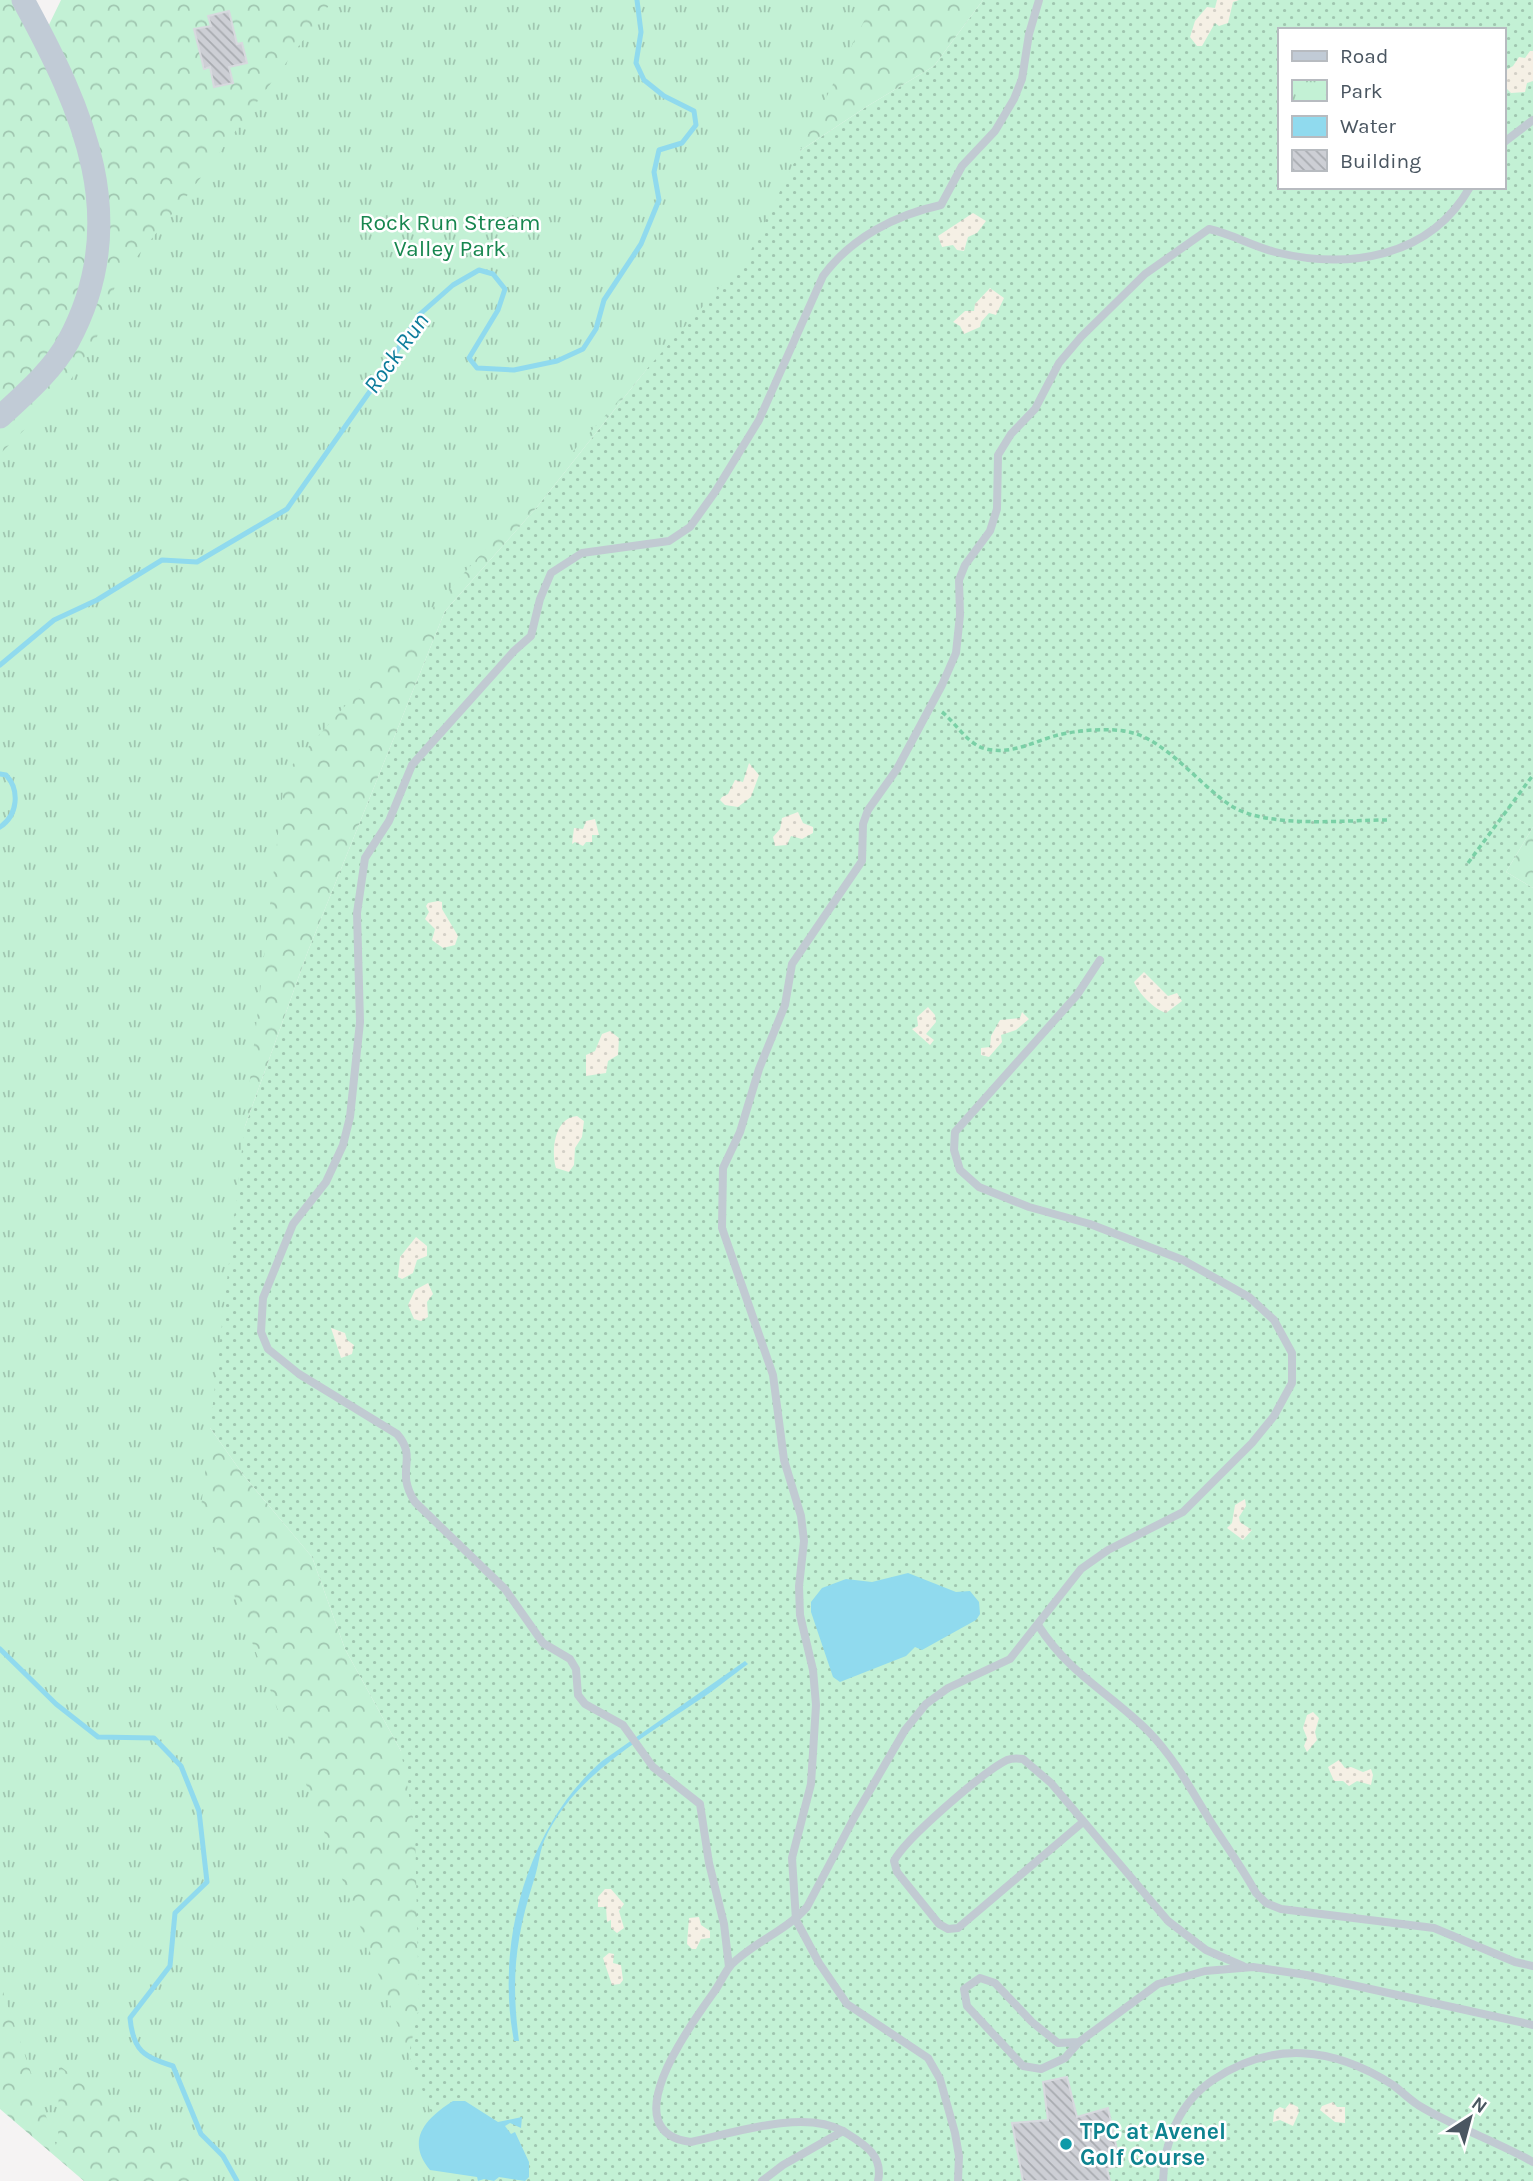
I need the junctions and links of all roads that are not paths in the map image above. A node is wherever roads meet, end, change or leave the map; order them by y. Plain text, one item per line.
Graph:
1 (23, 0) edge
2 (1039, 0) edge
3 (1533, 121) edge
4 (1505, 142) edge
5 (1468, 189) edge
6 (0, 417) edge
7 (1100, 960) dead end
8 (1038, 1625) junction
9 (1083, 1822) junction
10 (796, 1920) junction
11 (1533, 1966) edge
12 (729, 1967) junction
13 (1246, 1967) junction
14 (1533, 2025) edge
15 (1079, 2042) junction
16 (842, 2131) junction
17 (1533, 2162) edge
18 (762, 2181) edge
19 (878, 2181) edge
20 (958, 2181) edge
21 (1163, 2181) edge

1 - 6 street
2 - 12 lane
3 - 4 lane
5 - 10 lane
7 - 8 lane
8 - 10 lane
8 - 11 lane
9 - 9 lane
9 - 13 lane
10 - 12 lane
10 - 20 lane
12 - 16 lane
13 - 14 lane
13 - 15 lane
15 - 15 lane
16 - 18 lane
16 - 19 lane
17 - 21 lane

